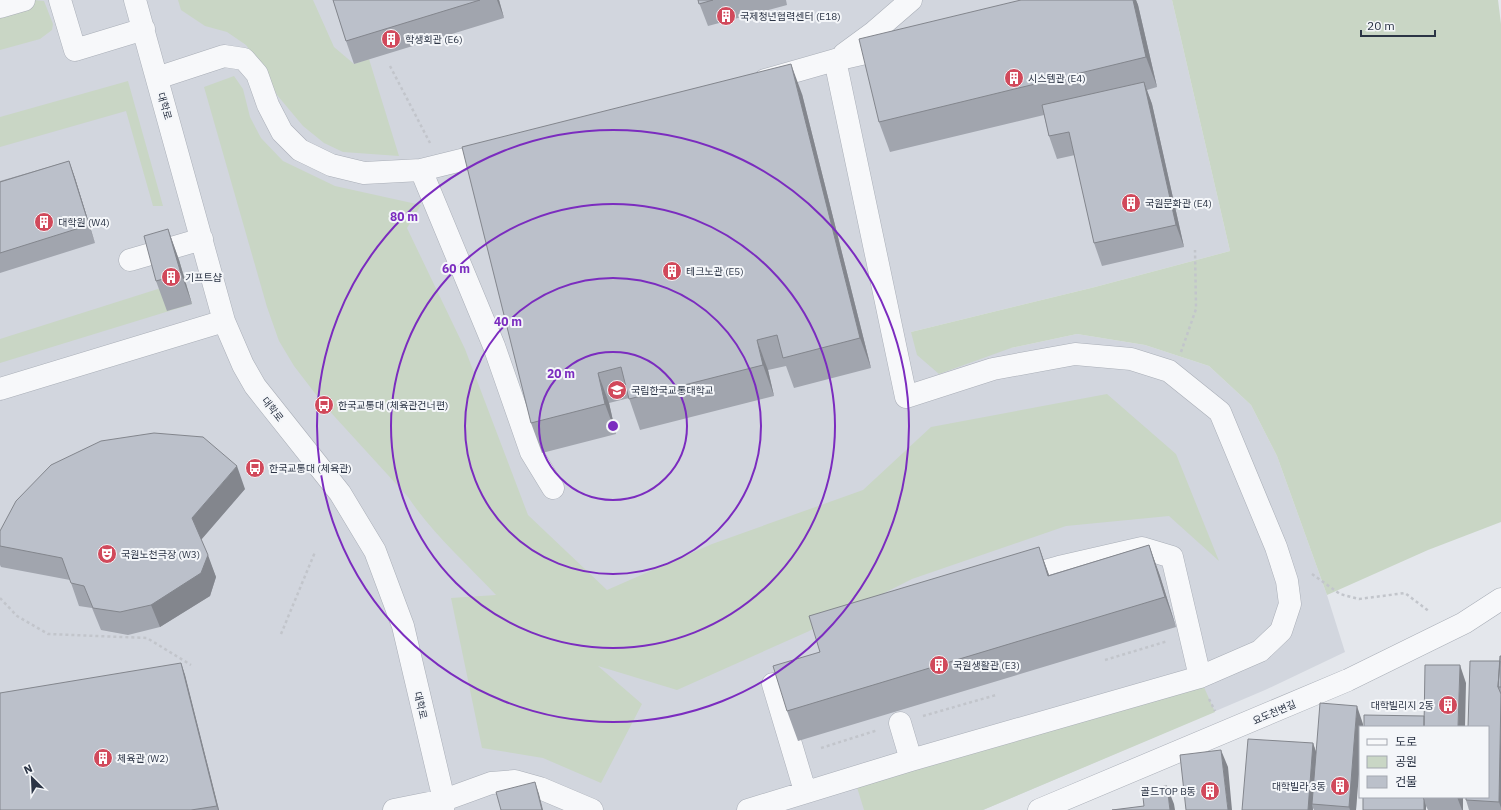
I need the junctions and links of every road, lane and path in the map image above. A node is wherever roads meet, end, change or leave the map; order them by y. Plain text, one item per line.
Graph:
1 (24, 0) edge
2 (60, 0) edge
3 (135, 0) edge
4 (911, 0) edge
5 (0, 7) edge
6 (144, 29) junction
7 (910, 42) edge
8 (835, 60) junction
9 (390, 66) dead end
10 (157, 78) junction
11 (746, 85) edge
12 (430, 143) dead end
13 (515, 147) edge
14 (421, 170) junction
15 (202, 239) junction
16 (1195, 250) dead end
17 (130, 260) dead end
18 (224, 321) junction
19 (1180, 356) dead end
20 (0, 388) edge
21 (553, 488) dead end
22 (316, 552) dead end
23 (1312, 574) dead end
24 (1001, 582) edge
25 (0, 598) edge
26 (1501, 599) edge
27 (1430, 612) dead end
28 (281, 634) dead end
29 (1172, 640) dead end
30 (1106, 660) dead end
31 (191, 665) dead end
32 (1200, 677) junction
33 (773, 684) edge
34 (996, 695) dead end
35 (900, 723) junction
36 (822, 748) dead end
37 (911, 760) junction
38 (805, 792) junction
39 (445, 807) edge
40 (394, 810) edge
41 (592, 810) edge
42 (748, 810) edge
43 (1040, 810) edge

1 - 5 street
2 - 6 street
3 - 6 street, 대학로
4 - 8 street
6 - 10 street, 대학로
7 - 8 street
8 - 11 street
8 - 32 street
9 - 12 path
10 - 14 street
10 - 15 street, 대학로
13 - 14 street
14 - 21 street
15 - 17 street
15 - 18 street, 대학로
16 - 19 path
18 - 20 street
18 - 39 street, 대학로
22 - 28 path
23 - 27 path
24 - 32 street
25 - 31 path
26 - 43 street, 요도천변길
29 - 30 path
32 - 37 street
33 - 38 street
34 - 35 path
35 - 36 path
35 - 37 street
37 - 38 street
38 - 42 street
39 - 40 street
39 - 41 street

